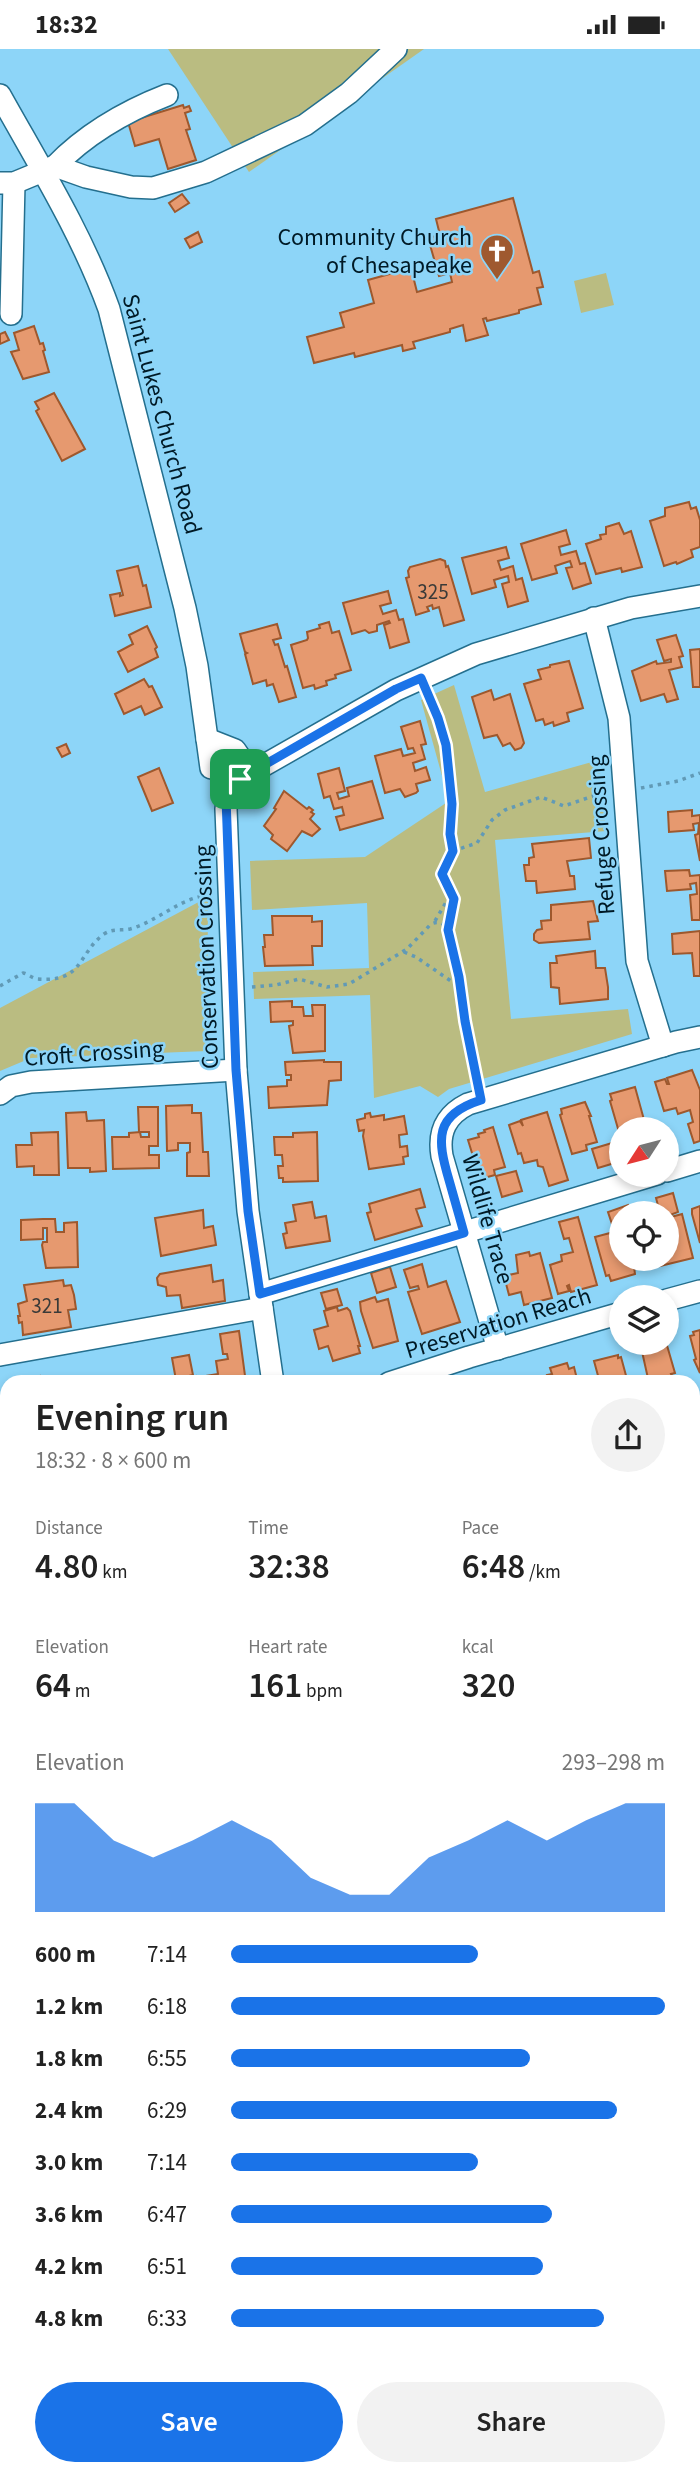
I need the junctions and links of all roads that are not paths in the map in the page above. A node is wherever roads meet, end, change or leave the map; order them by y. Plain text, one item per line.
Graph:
1 (396, 49) edge
2 (167, 95) dead end
3 (1, 99) edge
4 (49, 168) junction
5 (7, 183) edge
6 (11, 314) dead end
7 (700, 596) edge
8 (594, 618) junction
9 (207, 739) junction
10 (211, 768) dead end
11 (251, 772) junction
12 (700, 1037) edge
13 (663, 1047) junction
14 (236, 1070) junction
15 (0, 1094) edge
16 (700, 1161) edge
17 (679, 1167) edge
18 (614, 1187) edge
19 (464, 1233) junction
20 (700, 1291) edge
21 (679, 1297) edge
22 (261, 1301) junction
23 (609, 1317) edge
24 (498, 1349) junction
25 (0, 1355) edge
26 (272, 1375) edge
27 (415, 1375) edge

1 - 4 street
2 - 4 street
3 - 4 street, Saint Lukes Church Road
4 - 5 street
4 - 9 street, Saint Lukes Church Road
5 - 6 street
7 - 8 street, Conservation Crossing
8 - 11 street, Conservation Crossing
8 - 13 street, Refuge Crossing
9 - 10 street, Saint Lukes Church Road
9 - 11 street
11 - 14 street, Conservation Crossing
12 - 13 street, Wildlife Trace
13 - 19 street, Wildlife Trace
14 - 15 street, Croft Crossing
14 - 22 street, Conservation Crossing
16 - 17 street
18 - 19 street
19 - 22 street
19 - 24 street, Wildlife Trace
20 - 21 street
22 - 25 street
22 - 26 street, Conservation Crossing
23 - 24 street, Preservation Reach
24 - 27 street, Preservation Reach

